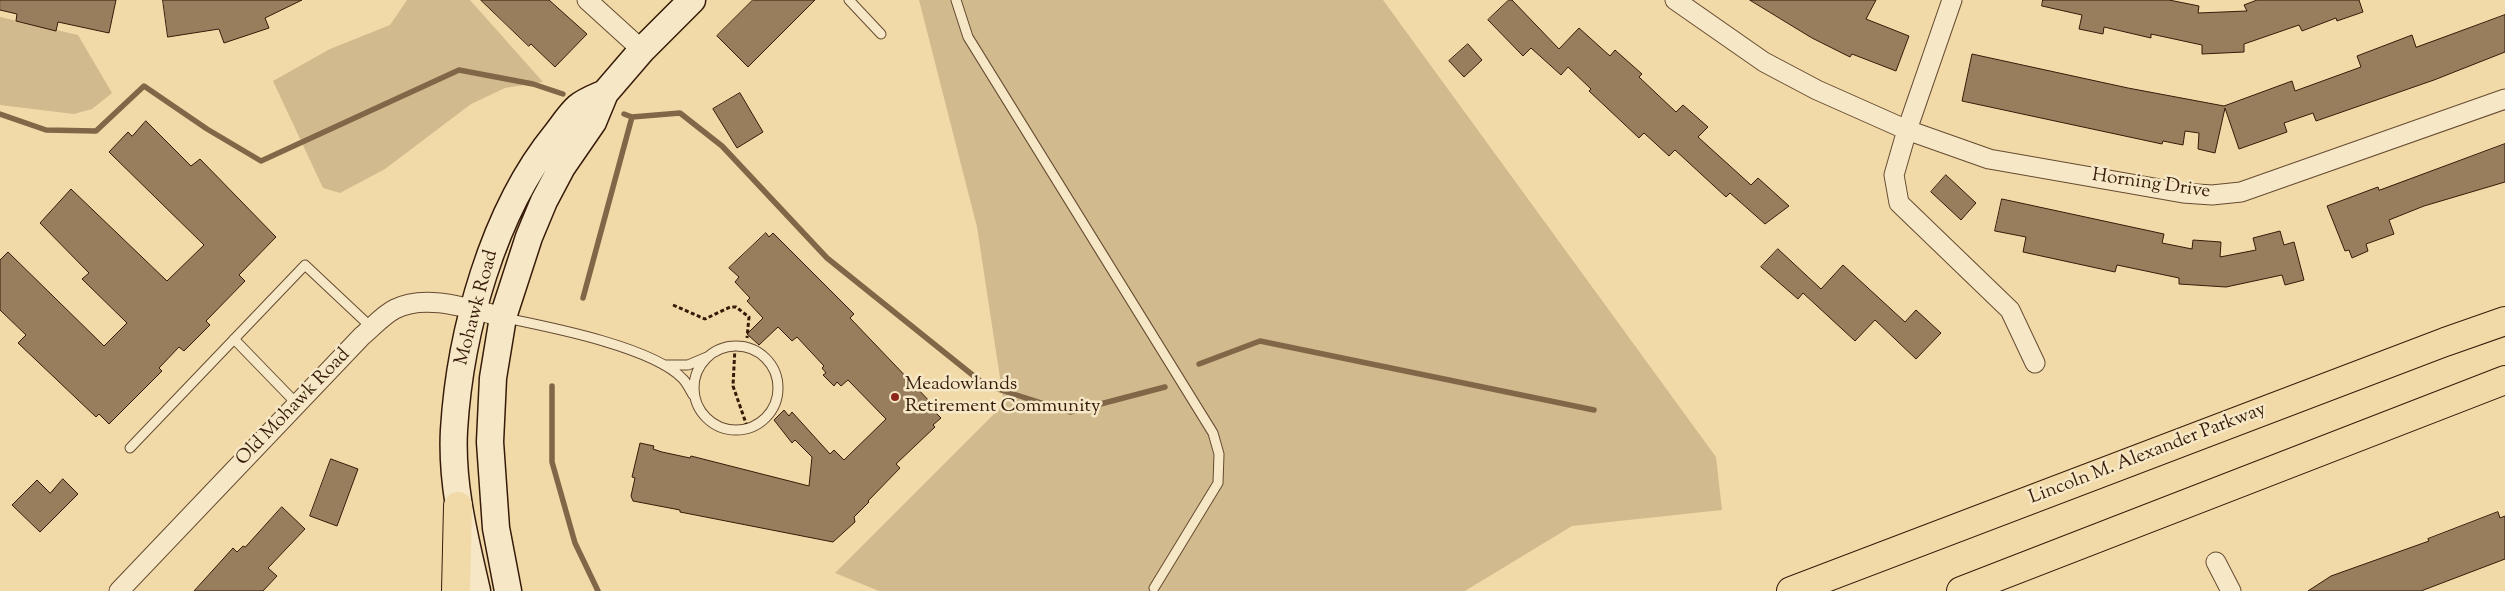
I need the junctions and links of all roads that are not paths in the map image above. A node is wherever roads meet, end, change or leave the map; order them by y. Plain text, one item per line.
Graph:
1 (586, 0) edge
2 (692, 0) edge
3 (849, 0) edge
4 (956, 0) edge
5 (1675, 0) edge
6 (1952, 0) edge
7 (881, 34) dead end
8 (642, 50) junction
9 (605, 93) junction
10 (2505, 99) edge
11 (1907, 130) junction
12 (474, 310) junction
13 (503, 318) junction
14 (2505, 321) edge
15 (372, 328) junction
16 (234, 339) junction
17 (708, 357) junction
18 (2035, 363) dead end
19 (664, 365) junction
20 (2505, 380) edge
21 (694, 398) junction
22 (297, 404) junction
23 (130, 448) dead end
24 (458, 506) junction
25 (2216, 562) dead end
26 (1154, 588) dead end
27 (119, 591) edge
28 (456, 591) edge
29 (477, 591) edge
30 (508, 591) edge
31 (1791, 591) edge
32 (1962, 591) edge
33 (2231, 591) edge

1 - 8 street
2 - 8 main road, Mohawk Road
3 - 7 lane
4 - 26 lane
5 - 11 street, Horning Drive
6 - 11 street
8 - 9 main road, Mohawk Road
9 - 12 main road, Mohawk Road
9 - 13 main road, Mohawk Road
10 - 11 street, Horning Drive
11 - 18 street
12 - 13 street, Old Mohawk Road
12 - 15 street, Old Mohawk Road
12 - 24 main road, Mohawk Road
13 - 19 lane
13 - 30 main road, Mohawk Road
14 - 31 highway, Lincoln M. Alexander Parkway
15 - 16 lane
15 - 22 street, Old Mohawk Road
16 - 22 lane
16 - 23 lane
17 - 19 lane
17 - 21 lane
17 - 21 lane
19 - 21 lane
20 - 32 highway
22 - 27 street, Old Mohawk Road
24 - 28 highway
24 - 29 main road, Mohawk Road
25 - 33 street

